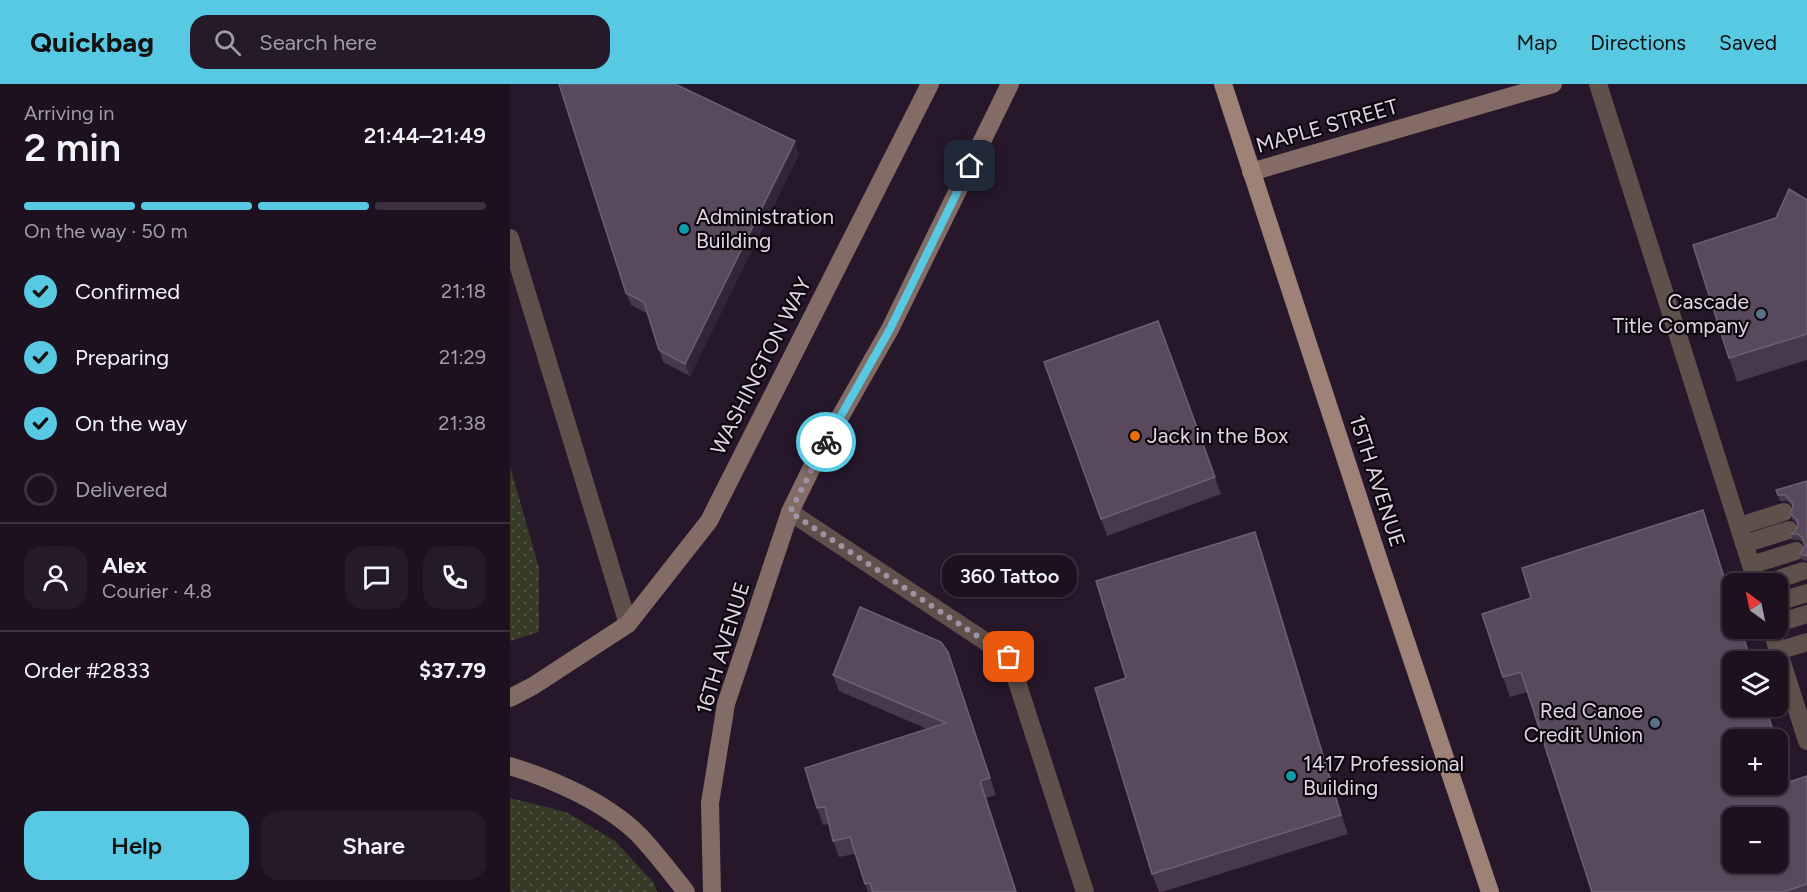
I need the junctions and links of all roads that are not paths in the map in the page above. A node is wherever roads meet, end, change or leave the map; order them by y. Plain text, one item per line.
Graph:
1 (930, 84) edge
2 (1010, 84) edge
3 (1223, 84) edge
4 (1553, 84) edge
5 (1598, 84) edge
6 (1251, 172) junction
7 (510, 238) edge
8 (790, 512) junction
9 (1784, 512) dead end
10 (1739, 526) junction
11 (1789, 530) dead end
12 (1744, 544) junction
13 (1796, 551) dead end
14 (1751, 565) junction
15 (1803, 571) dead end
16 (1754, 573) edge
17 (1788, 576) edge
18 (1807, 593) edge
19 (1788, 599) edge
20 (1807, 614) edge
21 (1788, 620) edge
22 (628, 624) junction
23 (1774, 639) edge
24 (1807, 642) edge
25 (1778, 651) joint
26 (1788, 682) edge
27 (510, 698) edge
28 (1807, 741) edge
29 (510, 766) edge
30 (686, 892) edge
31 (712, 892) edge
32 (1085, 892) edge
33 (1490, 892) edge

1 - 22 main road, WASHINGTON WAY
2 - 8 main road, 16TH AVENUE
3 - 6 main road, 15TH AVENUE
4 - 6 main road, MAPLE STREET
5 - 10 street
6 - 33 main road, 15TH AVENUE
7 - 22 street
8 - 31 main road, 16TH AVENUE
8 - 32 street
9 - 10 street
10 - 12 street
11 - 12 street
12 - 14 street
13 - 14 street
14 - 16 street
15 - 17 street
18 - 19 street
20 - 21 street
22 - 27 main road, WASHINGTON WAY
23 - 25 street
24 - 25 street
26 - 28 street
29 - 30 main road

